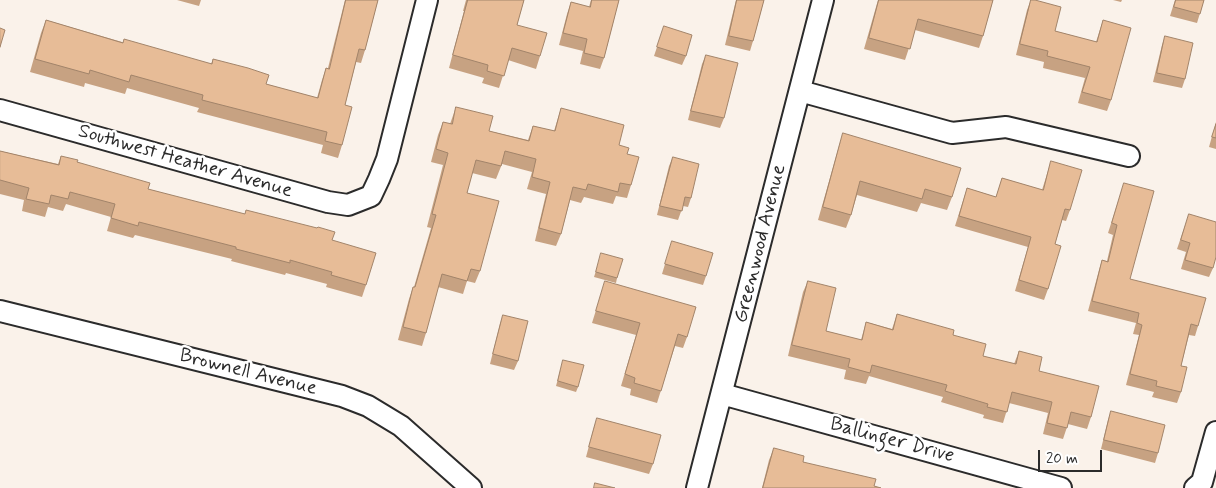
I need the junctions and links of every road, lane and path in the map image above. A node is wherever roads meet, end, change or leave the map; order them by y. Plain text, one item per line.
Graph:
1 (427, 0) edge
2 (823, 0) edge
3 (800, 91) junction
4 (0, 110) edge
5 (1130, 156) dead end
6 (0, 311) edge
7 (722, 394) junction
8 (1216, 432) edge
9 (471, 488) edge
10 (697, 488) edge
11 (1061, 488) edge
12 (1196, 488) edge

1 - 4 street, Southwest Heather Avenue
2 - 3 street, Greenwood Avenue
3 - 5 street
3 - 7 street, Greenwood Avenue
6 - 9 street, Brownell Avenue
7 - 10 street, Greenwood Avenue
7 - 11 street, Ballinger Drive
8 - 12 street

